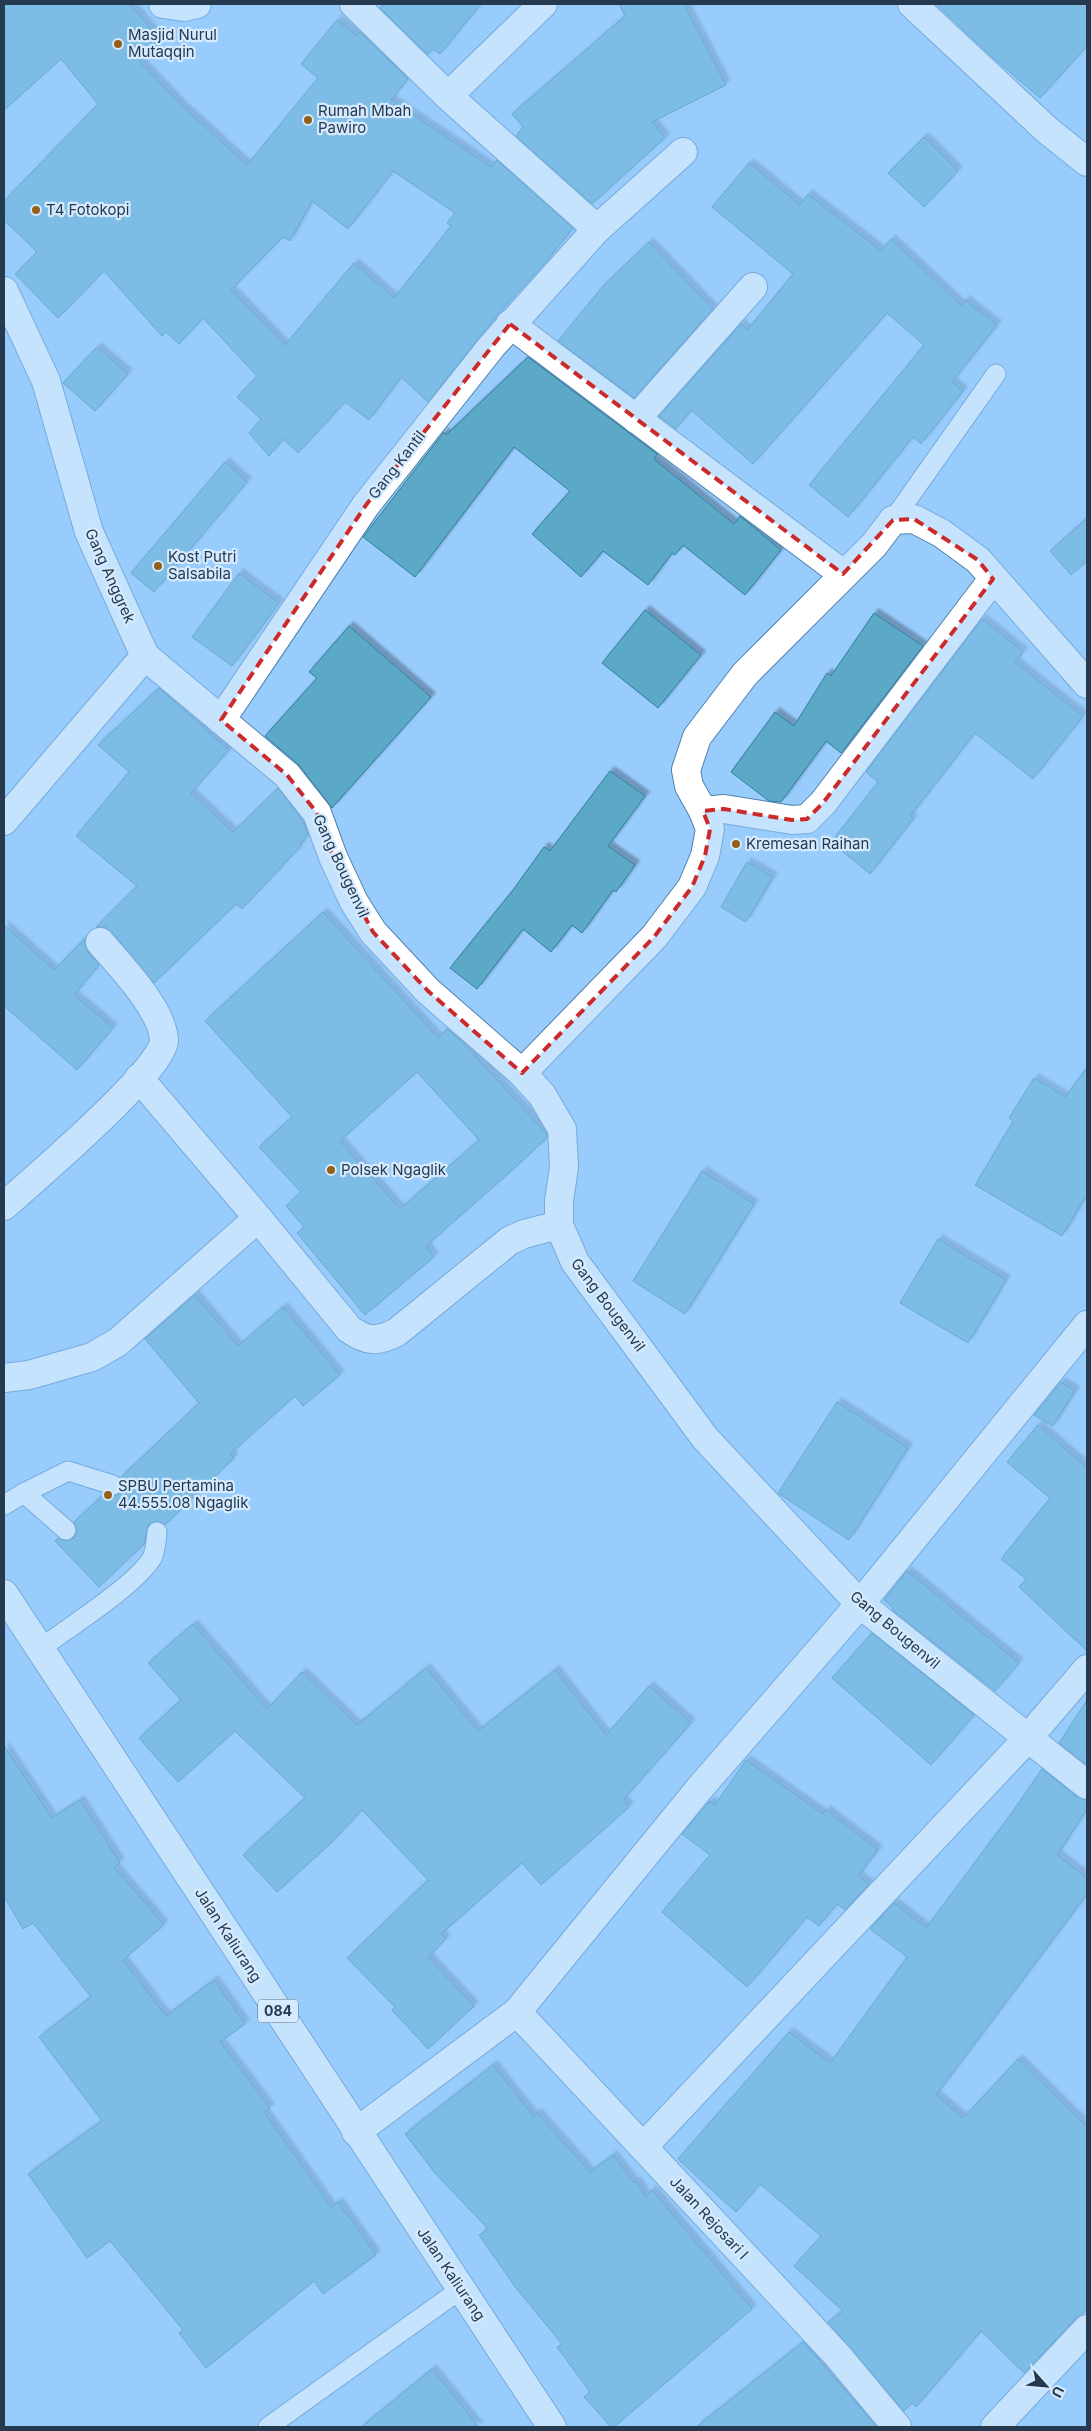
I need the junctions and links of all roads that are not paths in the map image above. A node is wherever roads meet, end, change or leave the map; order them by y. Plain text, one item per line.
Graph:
1 (163, 4) edge
2 (197, 4) edge
3 (354, 4) edge
4 (543, 4) edge
5 (912, 4) edge
6 (448, 96) junction
7 (683, 152) dead end
8 (1087, 162) edge
9 (597, 229) junction
10 (753, 287) dead end
11 (4, 291) edge
12 (510, 324) junction
13 (996, 374) dead end
14 (636, 418) junction
15 (893, 520) junction
16 (843, 574) junction
17 (993, 579) junction
18 (145, 656) junction
19 (1087, 684) edge
20 (221, 720) junction
21 (704, 811) junction
22 (4, 821) edge
23 (100, 942) dead end
24 (522, 1073) junction
25 (139, 1078) junction
26 (4, 1206) edge
27 (258, 1218) junction
28 (559, 1225) junction
29 (1087, 1324) edge
30 (4, 1378) edge
31 (113, 1485) dead end
32 (24, 1493) junction
33 (4, 1505) edge
34 (66, 1530) dead end
35 (157, 1532) dead end
36 (4, 1594) edge
37 (860, 1604) junction
38 (41, 1648) junction
39 (1087, 1669) edge
40 (1027, 1739) junction
41 (1087, 1785) edge
42 (517, 2012) junction
43 (356, 2132) junction
44 (643, 2147) junction
45 (461, 2288) junction
46 (1087, 2329) edge
47 (268, 2427) edge
48 (552, 2427) edge
49 (897, 2427) edge
50 (995, 2427) edge

1 - 2 street
3 - 6 street
4 - 6 street
5 - 8 street
6 - 9 street
7 - 9 street, Gang Kantil
9 - 12 street, Gang Kantil
10 - 14 street
11 - 18 street, Gang Anggrek
12 - 14 street
12 - 20 street, Gang Kantil
13 - 15 lane
14 - 16 street
15 - 16 street
15 - 17 street
16 - 21 street
17 - 19 street
17 - 21 street
18 - 20 street, Gang Bougenvil
18 - 22 street
20 - 24 street, Gang Bougenvil
21 - 24 street
23 - 25 street
24 - 28 street, Gang Bougenvil
25 - 26 street
25 - 27 street
27 - 28 street
27 - 30 street
28 - 37 street, Gang Bougenvil
29 - 37 street
31 - 32 lane
32 - 33 lane
32 - 34 lane
35 - 38 lane
36 - 38 street, Jalan Kaliurang / 084
37 - 40 street, Gang Bougenvil
37 - 42 street
38 - 43 street, Jalan Kaliurang / 084
39 - 40 street
40 - 41 street, Gang Bougenvil
40 - 44 street
42 - 43 street
42 - 44 street, Jalan Rejosari I
43 - 45 street, Jalan Kaliurang / 084
44 - 49 street, Jalan Rejosari I
45 - 47 lane
45 - 48 street, Jalan Kaliurang / 084
46 - 50 street

